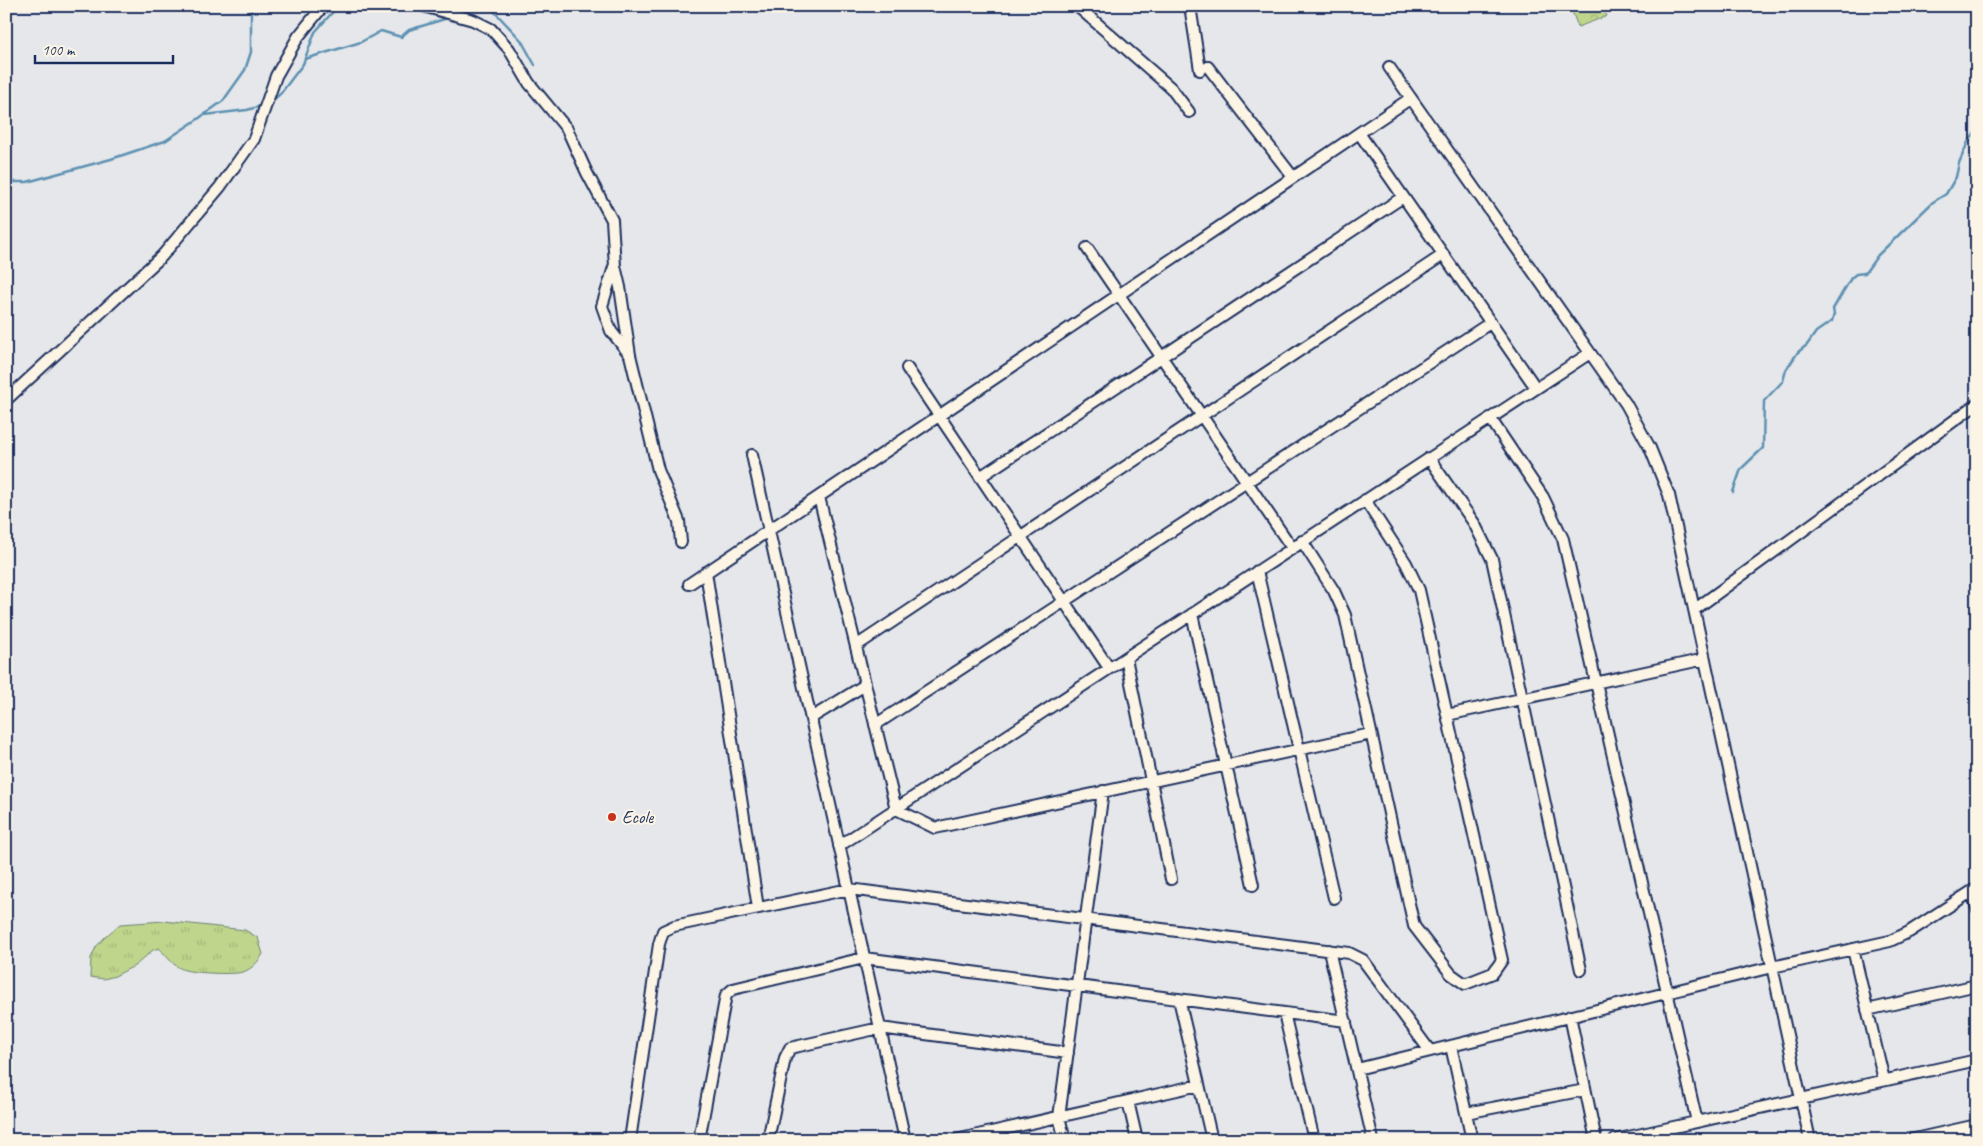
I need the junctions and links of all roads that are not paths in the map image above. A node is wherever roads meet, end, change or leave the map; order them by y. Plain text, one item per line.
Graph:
1 (323, 6) edge
2 (423, 6) edge
3 (1077, 6) edge
4 (1190, 6) edge
5 (1389, 67) dead end
6 (1411, 98) junction
7 (1188, 112) dead end
8 (1359, 134) junction
9 (1294, 177) junction
10 (1403, 197) junction
11 (1087, 248) dead end
12 (1443, 255) junction
13 (615, 266) junction
14 (1119, 295) junction
15 (1490, 323) junction
16 (1590, 353) junction
17 (630, 355) junction
18 (1162, 357) junction
19 (907, 368) dead end
20 (1536, 388) junction
21 (6, 400) edge
22 (1977, 404) edge
23 (939, 416) junction
24 (1202, 416) junction
25 (1490, 418) junction
26 (752, 455) dead end
27 (1429, 458) junction
28 (980, 477) junction
29 (1247, 482) junction
30 (819, 497) junction
31 (1365, 500) junction
32 (769, 530) junction
33 (1021, 536) junction
34 (682, 542) dead end
35 (1302, 542) junction
36 (1292, 548) junction
37 (706, 572) junction
38 (1257, 572) junction
39 (689, 584) dead end
40 (1064, 601) junction
41 (1694, 610) junction
42 (1192, 614) junction
43 (856, 646) junction
44 (1126, 658) junction
45 (1705, 659) junction
46 (1109, 668) junction
47 (1596, 682) junction
48 (865, 685) junction
49 (1522, 699) junction
50 (1447, 715) junction
51 (811, 718) junction
52 (875, 725) junction
53 (1371, 734) junction
54 (1299, 749) junction
55 (1226, 765) junction
56 (1151, 781) junction
57 (1103, 791) junction
58 (896, 809) junction
59 (839, 846) junction
60 (1171, 879) dead end
61 (1253, 885) dead end
62 (849, 889) junction
63 (1975, 889) edge
64 (1334, 898) dead end
65 (758, 908) junction
66 (1977, 908) edge
67 (1086, 919) junction
68 (1853, 949) junction
69 (1329, 950) junction
70 (864, 958) junction
71 (1772, 967) junction
72 (1581, 970) dead end
73 (1977, 985) edge
74 (1077, 986) junction
75 (1668, 992) junction
76 (1179, 999) junction
77 (1867, 1010) junction
78 (1284, 1013) junction
79 (1570, 1016) junction
80 (1346, 1021) junction
81 (880, 1028) junction
82 (1451, 1046) junction
83 (1430, 1051) junction
84 (1068, 1053) junction
85 (1977, 1060) edge
86 (1357, 1069) junction
87 (1884, 1080) junction
88 (1199, 1085) junction
89 (1585, 1090) junction
90 (1801, 1099) junction
91 (1128, 1101) junction
92 (1466, 1113) junction
93 (1059, 1117) junction
94 (1697, 1122) junction
95 (1977, 1125) edge
96 (630, 1140) edge
97 (699, 1140) edge
98 (768, 1140) edge
99 (905, 1140) edge
100 (956, 1140) edge
101 (1064, 1140) edge
102 (1137, 1140) edge
103 (1212, 1140) edge
104 (1314, 1140) edge
105 (1373, 1140) edge
106 (1472, 1140) edge
107 (1596, 1140) edge
108 (1615, 1140) edge
109 (1810, 1140) edge
110 (1910, 1140) edge

1 - 21 street
2 - 13 street
3 - 7 street
4 - 9 street
5 - 6 street
6 - 8 street
6 - 16 street
8 - 9 street
8 - 10 street
9 - 14 street
10 - 12 street
10 - 18 street
11 - 14 street
12 - 15 street
12 - 24 street
13 - 17 street
13 - 17 street
14 - 18 street
14 - 23 street
15 - 20 street
15 - 29 street
16 - 20 street
16 - 41 street
17 - 34 street
18 - 24 street
18 - 28 street
19 - 23 street
20 - 25 street
22 - 41 street
23 - 28 street
23 - 30 street
24 - 29 street
24 - 33 street
25 - 27 street
25 - 47 street
26 - 32 street
27 - 31 street
27 - 49 street
28 - 33 street
29 - 36 street
29 - 40 street
30 - 32 street
30 - 43 street
31 - 35 street
31 - 50 street
32 - 37 street
32 - 51 street
33 - 40 street
33 - 43 street
35 - 36 street
35 - 53 street
36 - 38 street
37 - 39 street
37 - 65 street
38 - 42 street
38 - 54 street
40 - 46 street
40 - 52 street
41 - 45 street
42 - 44 street
42 - 55 street
43 - 48 street
44 - 46 street
44 - 56 street
45 - 47 street
45 - 71 street
46 - 58 street
47 - 49 street
47 - 75 street
48 - 51 street
48 - 52 street
49 - 50 street
49 - 72 street
50 - 53 street
51 - 59 street
52 - 58 street
53 - 54 street
54 - 55 street
54 - 64 street
55 - 56 street
55 - 61 street
56 - 57 street
56 - 60 street
57 - 58 street
57 - 67 street
58 - 59 street
59 - 62 street
62 - 65 street
62 - 67 street
62 - 70 street
63 - 66 street
63 - 68 street
65 - 96 street
67 - 69 street
67 - 74 street
68 - 71 street
68 - 77 street
69 - 80 street
69 - 83 street
70 - 74 street
70 - 81 street
70 - 97 street
71 - 75 street
71 - 90 street
73 - 77 street
74 - 76 street
74 - 84 street
75 - 79 street
75 - 94 street
76 - 78 street
76 - 88 street
77 - 87 street
78 - 80 street
78 - 104 street
79 - 82 street
79 - 89 street
80 - 86 street
81 - 84 street
81 - 98 street
81 - 99 street
82 - 83 street
82 - 92 street
83 - 86 street
84 - 93 street
85 - 87 street
86 - 105 street
87 - 90 street
88 - 91 street
88 - 103 street
89 - 92 street
89 - 107 street
90 - 94 street
90 - 109 street
91 - 93 street
91 - 102 street
92 - 106 street
93 - 100 street
93 - 101 street
94 - 108 street
95 - 110 street

